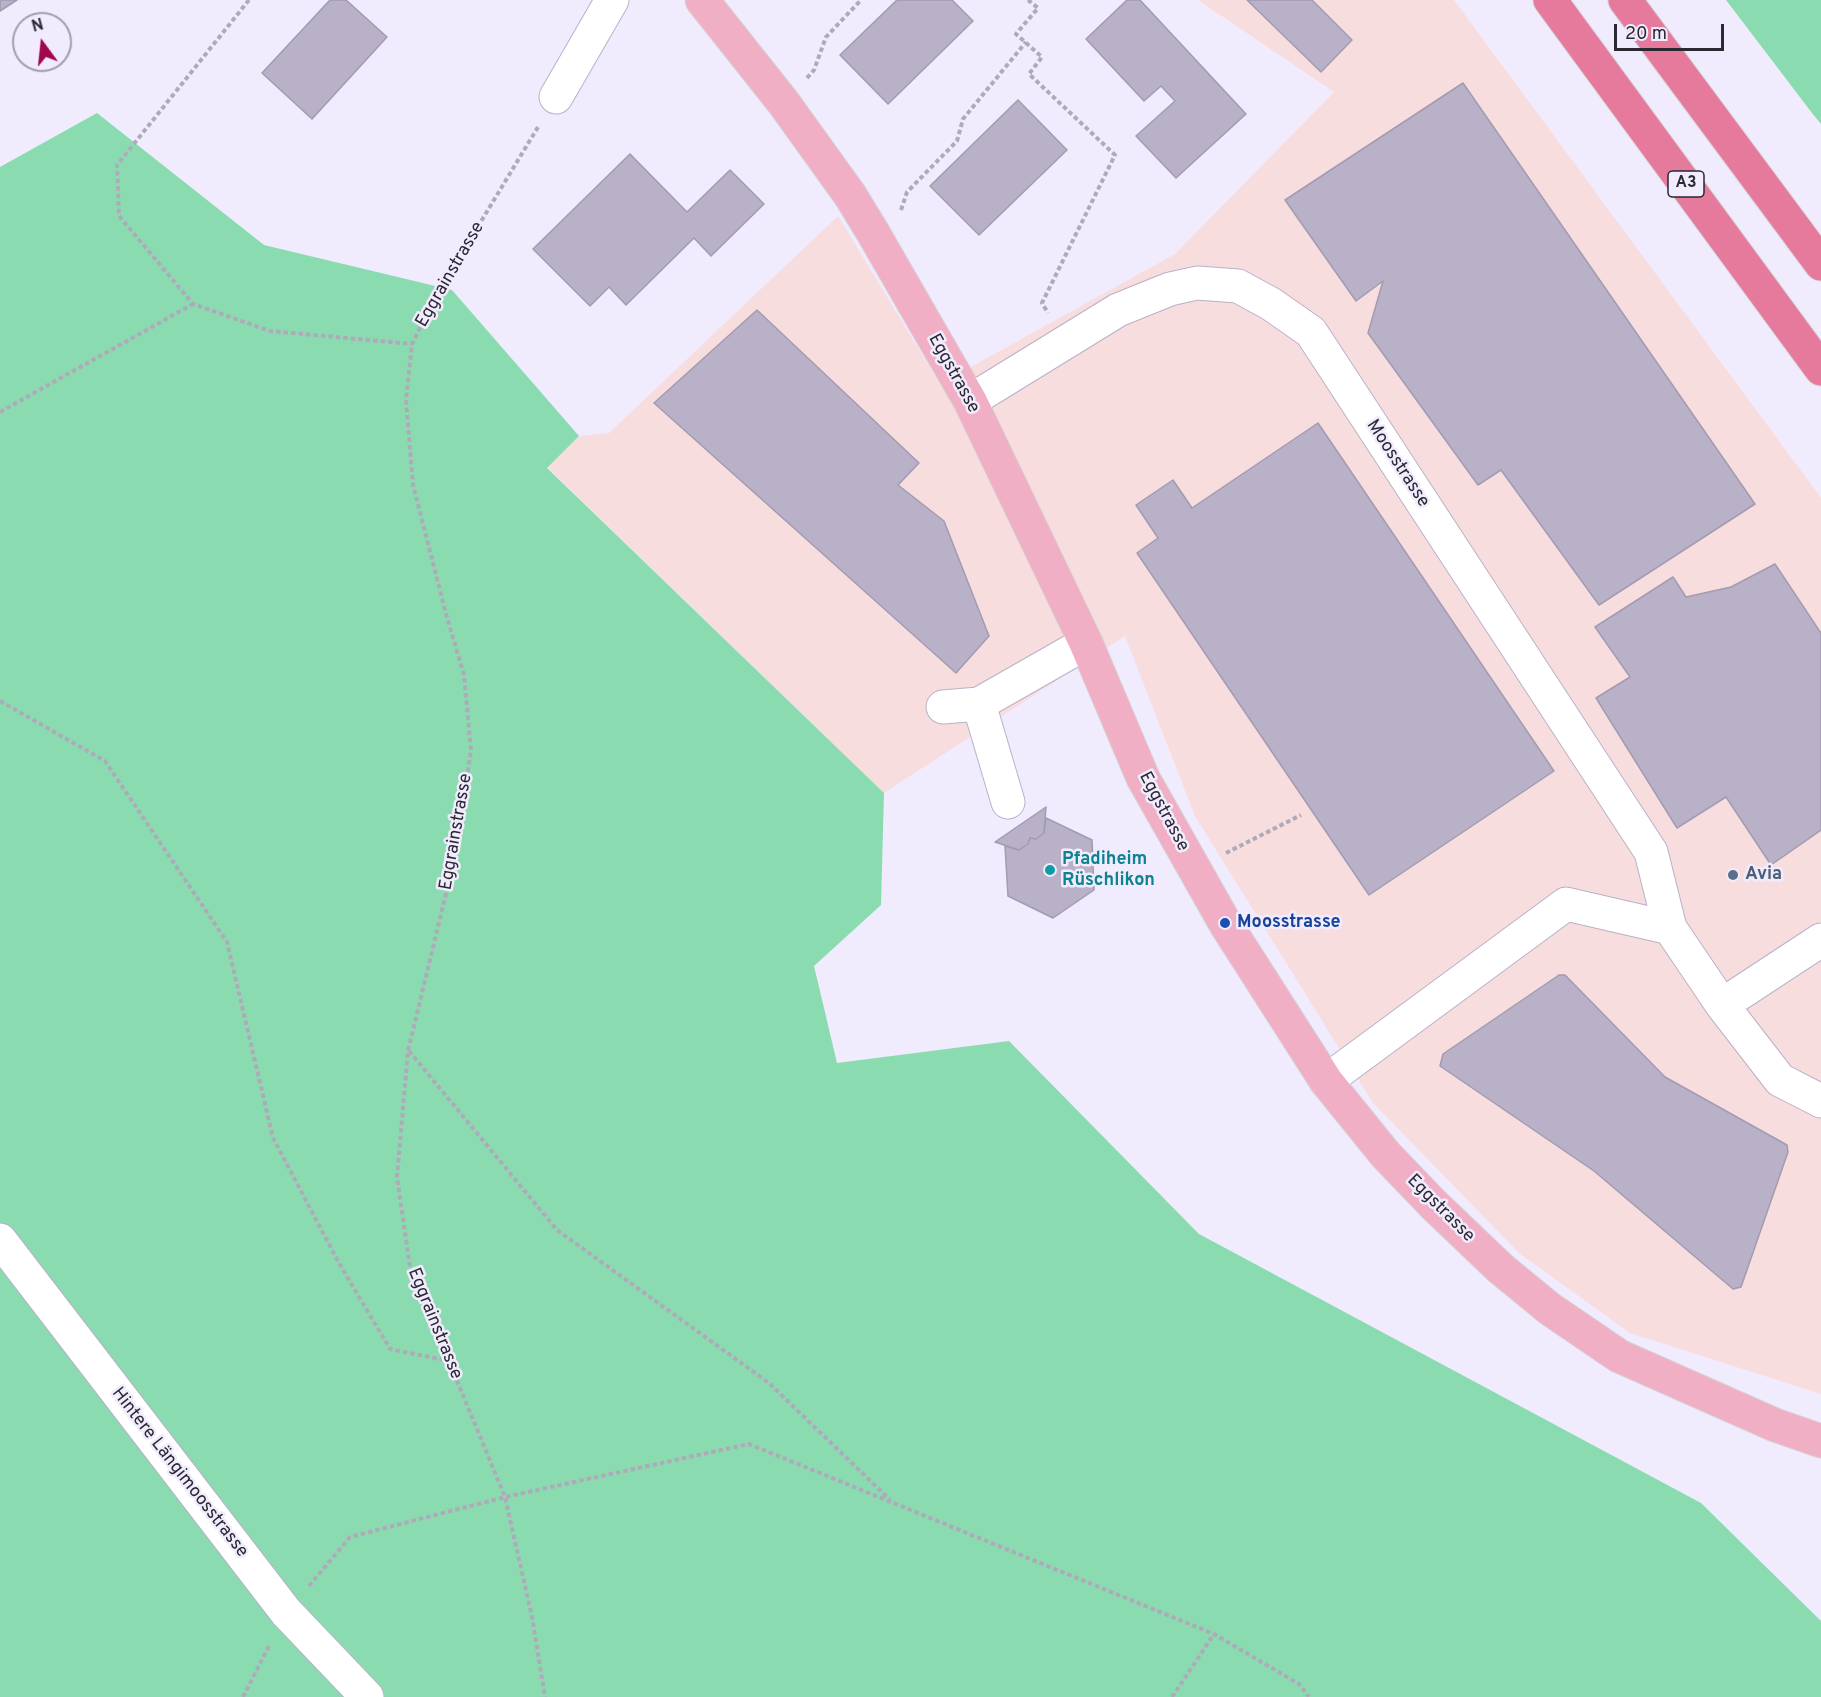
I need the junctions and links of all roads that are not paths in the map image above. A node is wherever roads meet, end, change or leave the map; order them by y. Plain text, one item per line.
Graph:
1 (612, 0) edge
2 (702, 0) edge
3 (1550, 0) edge
4 (1625, 0) edge
5 (556, 97) road end
6 (1821, 264) edge
7 (1821, 369) edge
8 (970, 401) junction
9 (1086, 643) junction
10 (979, 704) junction
11 (944, 707) dead end
12 (1008, 802) dead end
13 (1670, 928) junction
14 (1821, 940) edge
15 (1722, 1005) junction
16 (1326, 1081) junction
17 (1821, 1101) edge
18 (0, 1240) edge
19 (1821, 1441) edge
20 (367, 1697) edge

1 - 5 street
2 - 8 main road, Eggstrasse
3 - 7 highway, A3
4 - 6 highway
8 - 9 main road, Eggstrasse
8 - 13 street, Moosstrasse
9 - 10 street
9 - 16 main road, Eggstrasse
10 - 11 street
10 - 12 street
13 - 15 street, Moosstrasse
13 - 16 street
14 - 15 street
15 - 17 street, Moosstrasse
16 - 19 main road, Eggstrasse
18 - 20 street, Hintere Längimoosstrasse

